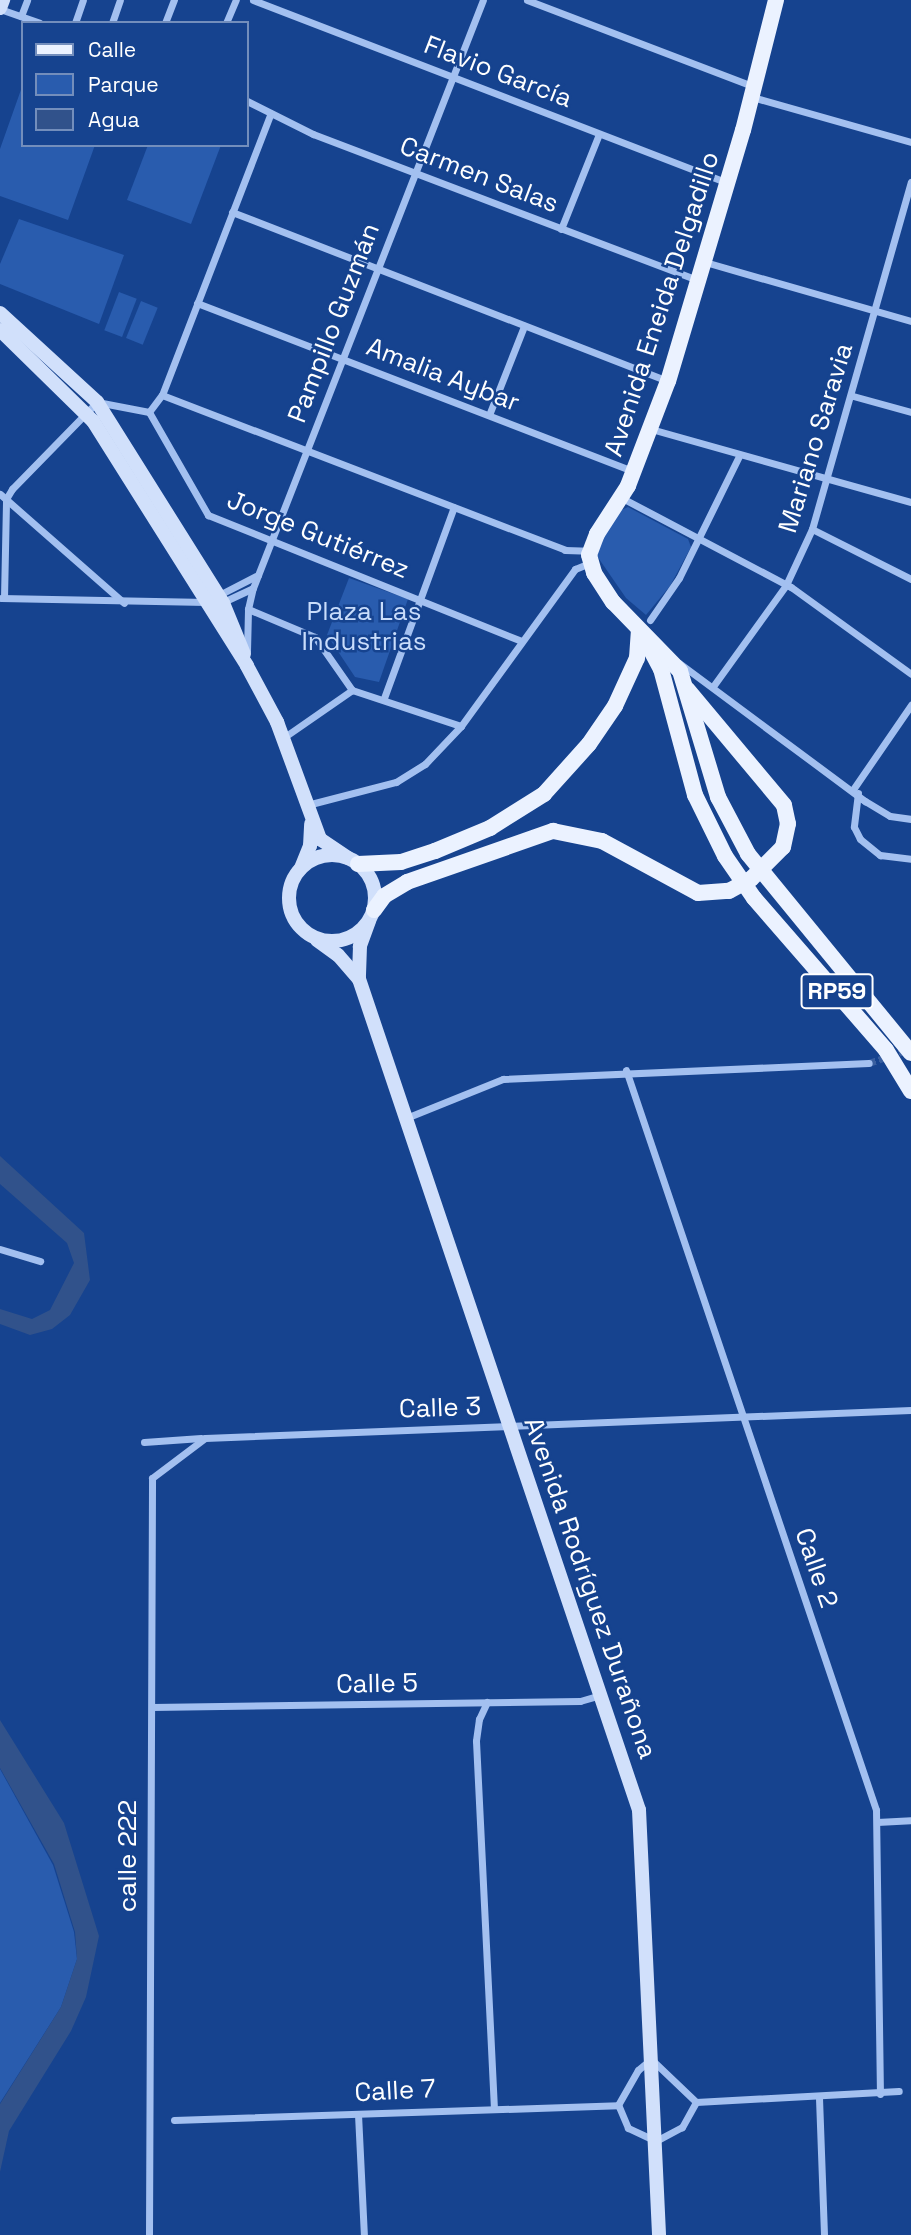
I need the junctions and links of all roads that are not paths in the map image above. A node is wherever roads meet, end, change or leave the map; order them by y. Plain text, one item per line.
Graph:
1 (3, 0) edge
2 (27, 0) edge
3 (83, 0) edge
4 (120, 0) edge
5 (174, 0) edge
6 (236, 0) edge
7 (253, 0) edge
8 (483, 0) edge
9 (527, 0) edge
10 (776, 0) edge
11 (0, 8) edge
12 (21, 16) junction
13 (35, 21) edge
14 (76, 21) edge
15 (113, 21) edge
16 (166, 21) edge
17 (227, 21) edge
18 (454, 78) junction
19 (753, 92) junction
20 (248, 102) edge
21 (271, 113) junction
22 (599, 134) junction
23 (911, 142) edge
24 (416, 173) junction
25 (728, 183) junction
26 (911, 183) edge
27 (232, 212) junction
28 (561, 229) junction
29 (705, 262) junction
30 (378, 269) junction
31 (700, 280) junction
32 (197, 303) junction
33 (877, 311) junction
34 (0, 313) edge
35 (911, 321) edge
36 (524, 326) junction
37 (0, 330) edge
38 (343, 359) junction
39 (668, 381) junction
40 (162, 395) junction
41 (853, 396) junction
42 (91, 407) junction
43 (149, 412) junction
44 (911, 412) edge
45 (489, 415) junction
46 (651, 429) junction
47 (307, 450) junction
48 (739, 456) junction
49 (634, 472) junction
50 (828, 480) junction
51 (3, 496) edge
52 (621, 497) junction
53 (911, 502) edge
54 (454, 507) junction
55 (812, 529) junction
56 (699, 540) junction
57 (272, 541) junction
58 (590, 557) junction
59 (258, 575) junction
60 (911, 579) edge
61 (786, 584) junction
62 (253, 588) junction
63 (2, 598) edge
64 (418, 598) junction
65 (216, 600) junction
66 (124, 603) junction
67 (248, 609) junction
68 (645, 625) junction
69 (522, 641) junction
70 (672, 660) junction
71 (247, 666) junction
72 (911, 674) edge
73 (714, 685) junction
74 (687, 688) junction
75 (352, 690) junction
76 (384, 698) junction
77 (911, 705) edge
78 (461, 726) junction
79 (283, 738) junction
80 (856, 791) junction
81 (306, 805) junction
82 (911, 819) edge
83 (311, 822) junction
84 (911, 859) edge
85 (353, 861) junction
86 (301, 868) junction
87 (371, 915) junction
88 (313, 937) junction
89 (359, 979) junction
90 (911, 1053) edge
91 (869, 1063) tunnel mouth
92 (626, 1070) junction
93 (911, 1091) edge
94 (404, 1119) junction
95 (0, 1249) edge
96 (40, 1261) dead end
97 (911, 1410) edge
98 (744, 1417) junction
99 (508, 1427) junction
100 (205, 1438) junction
101 (144, 1442) dead end
102 (602, 1695) junction
103 (487, 1702) junction
104 (152, 1707) junction
105 (911, 1821) edge
106 (877, 1822) junction
107 (651, 2059) junction
108 (899, 2091) dead end
109 (880, 2094) junction
110 (819, 2098) junction
111 (696, 2102) junction
112 (618, 2105) junction
113 (494, 2107) junction
114 (358, 2115) junction
115 (174, 2120) dead end
116 (656, 2141) junction
117 (149, 2235) edge
118 (364, 2235) edge
119 (659, 2235) edge
120 (824, 2235) edge

1 - 11 main road
2 - 12 street
3 - 14 street
4 - 15 street
5 - 16 street
6 - 17 street
7 - 18 street, Flavio García
8 - 18 street, Pampillo Guzmán
9 - 19 street
10 - 19 main road, Avenida Eneida Delgadillo
11 - 12 street
12 - 13 street
18 - 22 street, Flavio García
18 - 24 street, Pampillo Guzmán
19 - 23 street
19 - 25 main road, Avenida Eneida Delgadillo
20 - 21 street, Carmen Salas
21 - 24 street, Carmen Salas
21 - 27 street
22 - 25 street, Flavio García
22 - 28 street
24 - 28 street, Carmen Salas
24 - 30 street, Pampillo Guzmán
25 - 29 main road, Avenida Eneida Delgadillo
26 - 33 street, Mariano Saravia
27 - 30 street
27 - 32 street
28 - 31 street, Carmen Salas
29 - 31 main road, Avenida Eneida Delgadillo
29 - 33 street
30 - 36 street
30 - 38 street, Pampillo Guzmán
31 - 39 main road, Avenida Eneida Delgadillo
32 - 38 street, Amalia Aybar
32 - 40 street
33 - 35 street
33 - 41 street, Mariano Saravia
34 - 42 main road
36 - 39 street
36 - 45 street
37 - 42 main road
38 - 45 street, Amalia Aybar
38 - 47 street, Pampillo Guzmán
39 - 46 main road, Avenida Eneida Delgadillo
40 - 43 street
40 - 47 street
41 - 44 street
41 - 50 street, Mariano Saravia
42 - 43 street
42 - 51 street
42 - 65 main road
43 - 57 street, Jorge Gutiérrez
45 - 49 street, Amalia Aybar
46 - 48 street
46 - 49 main road, Avenida Eneida Delgadillo
47 - 54 street
47 - 57 street, Pampillo Guzmán
48 - 50 street
48 - 56 street
49 - 52 main road, Avenida Eneida Delgadillo
50 - 53 street
50 - 55 street, Mariano Saravia
51 - 63 street
51 - 66 street
52 - 56 street
52 - 58 main road, Avenida Eneida Delgadillo
54 - 58 street
54 - 64 street
55 - 60 street
55 - 61 street, Mariano Saravia
56 - 61 street
56 - 68 street
57 - 59 street, Pampillo Guzmán
57 - 64 street, Jorge Gutiérrez
58 - 68 main road
58 - 69 street, Avenida Eneida Delgadillo
59 - 62 street, Pampillo Guzmán
59 - 65 street
61 - 72 street
61 - 73 street, Mariano Saravia
62 - 65 street
62 - 67 street, Pampillo Guzmán
63 - 66 street
64 - 69 street, Jorge Gutiérrez
64 - 76 street
65 - 66 street
65 - 71 main road
67 - 71 street, Pampillo Guzmán
67 - 75 street
68 - 70 main road
68 - 85 main road
68 - 93 main road, RP59
69 - 78 street, Avenida Eneida Delgadillo
70 - 73 street
70 - 74 main road
71 - 79 main road
73 - 80 street
74 - 87 main road
74 - 90 main road, RP59
75 - 76 street
75 - 79 street
76 - 78 street
77 - 80 street
78 - 81 street, Avenida Eneida Delgadillo
79 - 81 main road
80 - 82 street
80 - 84 street
81 - 83 main road
83 - 85 main road
83 - 86 main road
85 - 86 main road
85 - 87 main road
86 - 88 main road
87 - 88 main road
87 - 89 main road
88 - 89 main road
89 - 94 main road, Avenida Rodríguez Durañona
91 - 92 street
92 - 94 street
92 - 98 street, Calle 2
94 - 99 main road, Avenida Rodríguez Durañona
95 - 96 street
97 - 98 street, Calle 3
98 - 99 street, Calle 3
98 - 106 street, Calle 2
99 - 100 street, Calle 3
99 - 102 main road, Avenida Rodríguez Durañona
100 - 101 street, Calle 3
100 - 104 street, calle 222
102 - 103 street, Calle 5
102 - 107 main road, Avenida Rodríguez Durañona
103 - 104 street, Calle 5
103 - 113 street
104 - 117 street, calle 222
105 - 106 street
106 - 109 street, Calle 2
107 - 111 street
107 - 112 street
107 - 116 main road, Avenida Rodríguez Durañona
108 - 109 street
109 - 110 street
110 - 111 street
110 - 120 street
111 - 116 street
112 - 113 street, Calle 7
112 - 116 street
113 - 114 street, Calle 7
114 - 115 street, Calle 7
114 - 118 street
116 - 119 main road, Avenida Rodríguez Durañona

